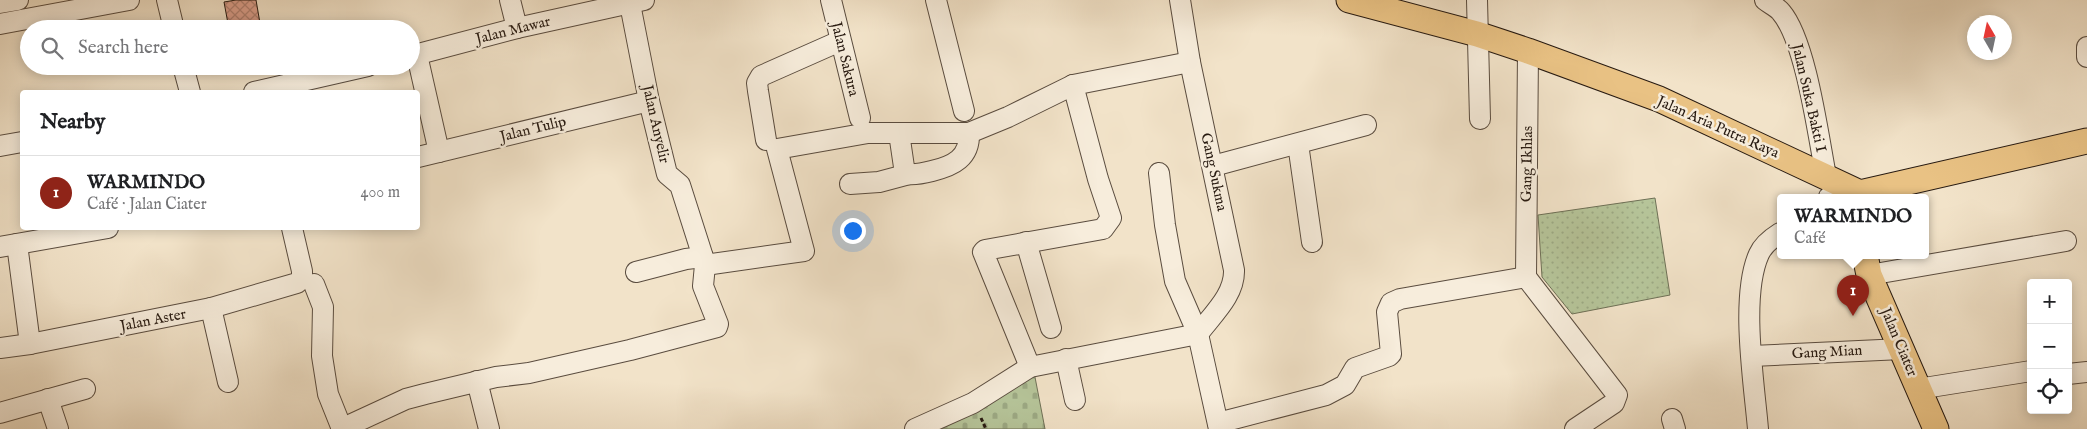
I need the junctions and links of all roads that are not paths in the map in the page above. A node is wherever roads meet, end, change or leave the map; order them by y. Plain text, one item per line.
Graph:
1 (18, 0) edge
2 (129, 0) edge
3 (167, 0) edge
4 (510, 0) edge
5 (831, 0) edge
6 (936, 0) edge
7 (1180, 0) edge
8 (1349, 0) edge
9 (1476, 0) edge
10 (1765, 0) edge
11 (637, 2) edge
12 (0, 3) edge
13 (20, 20) edge
14 (22, 20) edge
15 (172, 20) edge
16 (0, 24) edge
17 (517, 28) junction
18 (1477, 34) junction
19 (840, 41) junction
20 (2087, 47) edge
21 (1528, 51) junction
22 (420, 53) edge
23 (2087, 56) edge
24 (1190, 62) junction
25 (185, 75) edge
26 (329, 75) edge
27 (419, 75) edge
28 (1073, 84) junction
29 (189, 90) edge
30 (263, 90) edge
31 (649, 101) junction
32 (964, 110) dead end
33 (860, 118) dead end
34 (1480, 119) dead end
35 (1366, 126) dead end
36 (899, 133) junction
37 (970, 133) junction
38 (766, 140) dead end
39 (2087, 141) edge
40 (20, 142) edge
41 (1298, 144) junction
42 (0, 146) edge
43 (439, 152) junction
44 (420, 157) edge
45 (1213, 166) junction
46 (1159, 173) dead end
47 (909, 174) junction
48 (850, 184) dead end
49 (1844, 190) edge
50 (97, 230) edge
51 (292, 230) edge
52 (1777, 235) edge
53 (2066, 241) dead end
54 (1026, 242) junction
55 (1312, 242) dead end
56 (9, 246) edge
57 (1929, 258) edge
58 (1917, 259) edge
59 (704, 261) junction
60 (1867, 265) edge
61 (636, 272) dead end
62 (1526, 277) junction
63 (308, 281) junction
64 (211, 308) junction
65 (1051, 328) dead end
66 (1198, 334) junction
67 (30, 344) junction
68 (0, 348) edge
69 (1902, 349) junction
70 (1752, 356) junction
71 (1066, 359) junction
72 (1030, 367) junction
73 (2027, 372) edge
74 (2087, 372) edge
75 (2072, 374) edge
76 (477, 381) junction
77 (228, 382) dead end
78 (85, 389) dead end
79 (1918, 389) junction
80 (48, 400) junction
81 (1075, 400) dead end
82 (0, 413) edge
83 (1219, 426) edge
84 (58, 429) edge
85 (341, 429) edge
86 (489, 429) edge
87 (915, 429) edge
88 (1575, 429) edge
89 (1758, 429) edge
90 (1936, 429) edge

1 - 12 street
2 - 14 street
3 - 15 street
4 - 17 street
5 - 19 street, Jalan Sakura
6 - 32 street
7 - 24 street, Gang Sukma
8 - 18 main road, Jalan Aria Putra Raya
9 - 18 street
10 - 49 street, Jalan Suka Bakti I
11 - 17 street, Jalan Mawar
11 - 31 street, Jalan Anyelir
13 - 16 street
17 - 22 street, Jalan Mawar
18 - 21 main road, Jalan Aria Putra Raya
18 - 34 street
19 - 33 street, Jalan Sakura
19 - 38 street
20 - 23 street
21 - 49 main road, Jalan Aria Putra Raya
21 - 62 street, Gang Ikhlas
24 - 28 street
24 - 45 street, Gang Sukma
25 - 29 street
26 - 30 street
27 - 43 street
28 - 37 street
28 - 54 street
31 - 43 street, Jalan Tulip
31 - 59 street, Jalan Anyelir
35 - 41 street
36 - 37 street
36 - 47 street
36 - 59 street
37 - 47 street
39 - 49 main road
40 - 42 street
41 - 45 street
41 - 55 street
43 - 44 street, Jalan Tulip
45 - 66 street, Gang Sukma
46 - 66 street
47 - 48 street
50 - 56 street
51 - 63 street
52 - 70 street
53 - 57 street
54 - 65 street
54 - 72 street
56 - 67 street
58 - 60 street
59 - 61 street
59 - 76 street, Jalan Anyelir
60 - 69 main road, Jalan Ciater
62 - 83 street
62 - 88 street
63 - 64 street, Jalan Aster
63 - 85 street
64 - 67 street, Jalan Aster
64 - 77 street
66 - 71 street
66 - 83 street
67 - 68 street, Jalan Aster
69 - 70 street, Gang Mian
69 - 79 main road, Jalan Ciater
70 - 89 street
71 - 72 street
71 - 81 street
72 - 87 street
73 - 79 street
74 - 75 street
76 - 85 street
76 - 86 street
78 - 80 street
79 - 90 main road, Jalan Ciater
80 - 82 street
80 - 84 street

